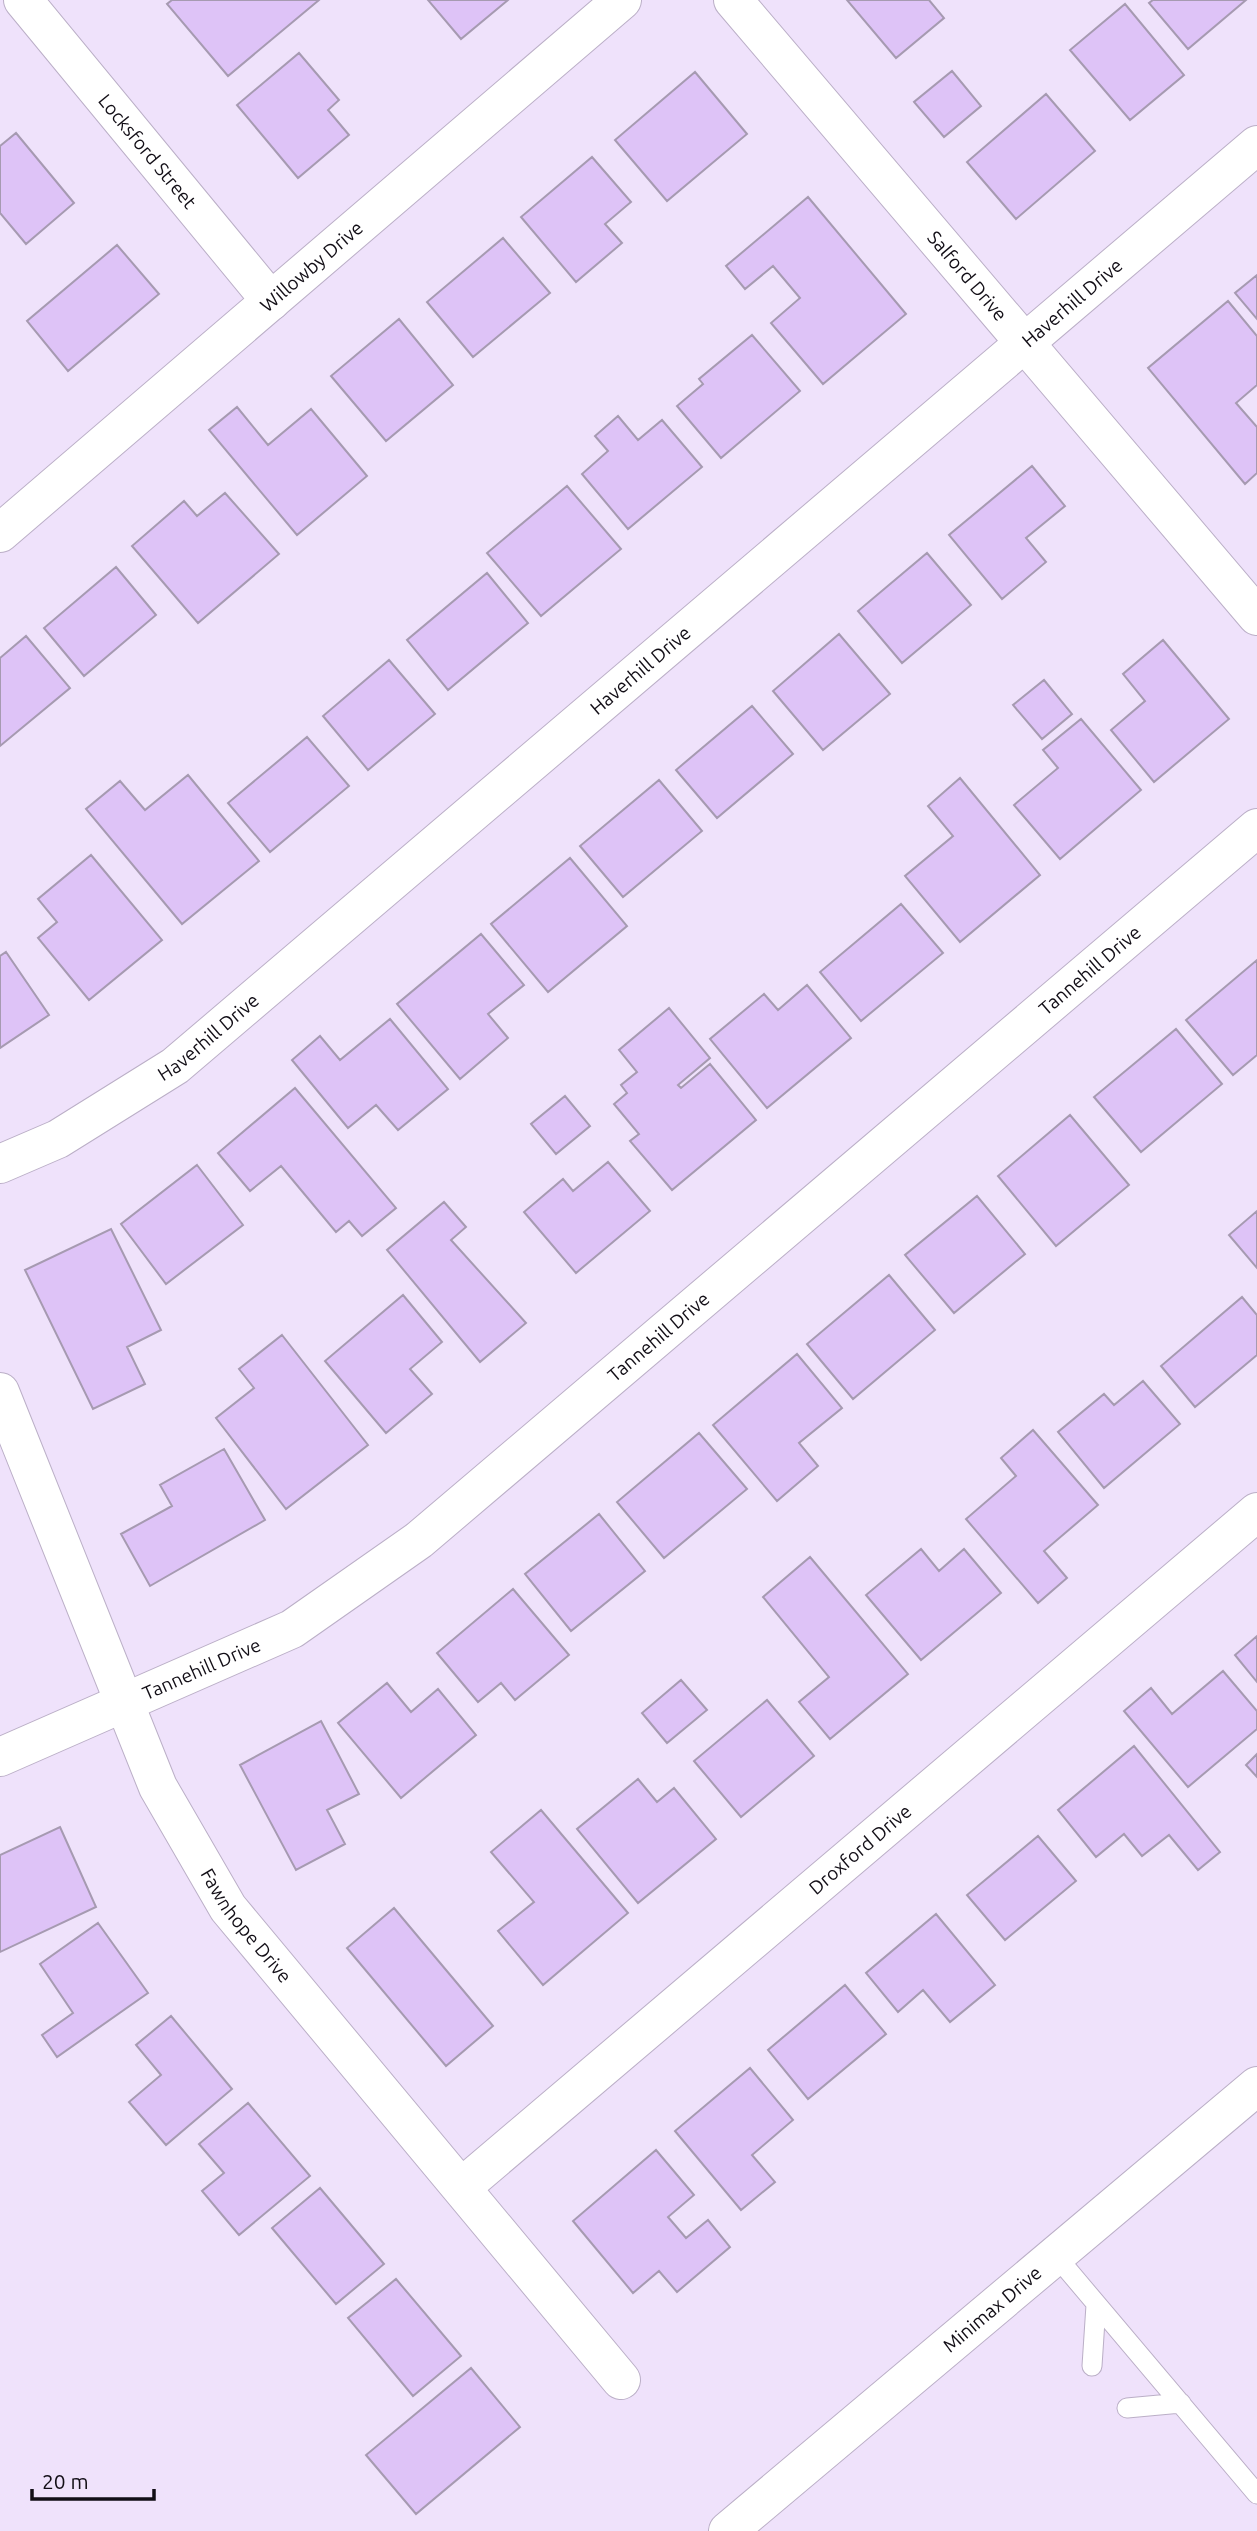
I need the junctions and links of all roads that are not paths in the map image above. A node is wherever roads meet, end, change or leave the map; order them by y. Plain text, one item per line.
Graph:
1 (23, 0) edge
2 (622, 0) edge
3 (733, 0) edge
4 (1257, 145) edge
5 (271, 301) junction
6 (1023, 343) junction
7 (0, 533) edge
8 (1257, 616) edge
9 (1257, 828) edge
10 (0, 1164) edge
11 (0, 1392) edge
12 (1257, 1512) edge
13 (126, 1704) junction
14 (0, 1757) edge
15 (1257, 2086) edge
16 (462, 2187) junction
17 (1056, 2256) junction
18 (1097, 2305) junction
19 (1092, 2366) dead end
20 (621, 2380) dead end
21 (1181, 2403) junction
22 (1127, 2408) dead end
23 (1257, 2494) edge
24 (728, 2531) edge

1 - 5 street, Locksford Street
2 - 5 street, Willowby Drive
3 - 6 street, Salford Drive
4 - 6 street, Haverhill Drive
5 - 7 street, Willowby Drive
6 - 8 street, Salford Drive
6 - 10 street, Haverhill Drive
9 - 13 street, Tannehill Drive
11 - 13 street, Fawnhope Drive
12 - 16 street, Droxford Drive
13 - 14 street, Tannehill Drive
13 - 16 street, Fawnhope Drive
15 - 17 street, Minimax Drive
16 - 20 street, Fawnhope Drive
17 - 18 lane
17 - 24 street, Minimax Drive
18 - 19 lane
18 - 21 lane
21 - 22 lane
21 - 23 lane

